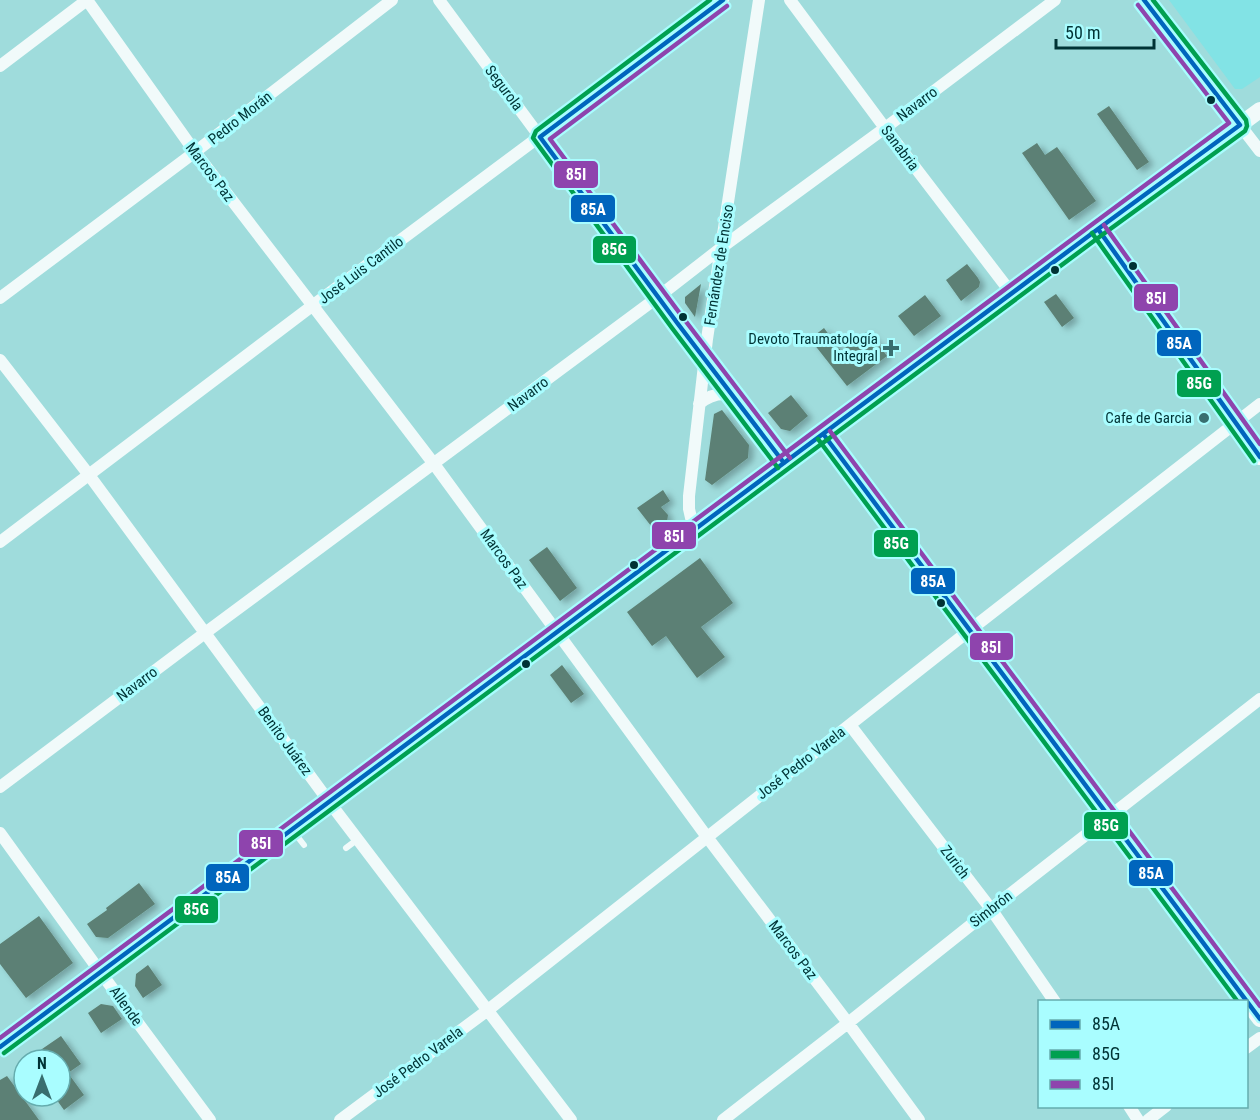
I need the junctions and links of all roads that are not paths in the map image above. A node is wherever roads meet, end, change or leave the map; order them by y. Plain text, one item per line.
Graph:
1 (87, 0) edge
2 (392, 0) edge
3 (439, 0) edge
4 (723, 0) edge
5 (759, 0) edge
6 (790, 0) edge
7 (1055, 0) edge
8 (1144, 0) edge
9 (0, 66) edge
10 (1260, 110) edge
11 (1240, 125) junction
12 (885, 128) junction
13 (540, 137) junction
14 (195, 152) junction
15 (1260, 152) edge
16 (1098, 229) junction
17 (721, 248) junction
18 (1012, 294) junction
19 (658, 297) junction
20 (0, 298) edge
21 (312, 306) junction
22 (705, 358) junction
23 (0, 360) edge
24 (733, 395) junction
25 (699, 404) junction
26 (1260, 404) edge
27 (1235, 422) junction
28 (824, 435) junction
29 (1260, 457) edge
30 (784, 463) junction
31 (434, 464) junction
32 (89, 475) junction
33 (694, 531) junction
34 (0, 542) edge
35 (970, 630) junction
36 (558, 632) junction
37 (205, 633) junction
38 (1260, 699) edge
39 (850, 725) junction
40 (0, 787) edge
41 (330, 803) junction
42 (1109, 817) junction
43 (292, 830) junction
44 (0, 833) edge
45 (707, 837) junction
46 (358, 839) junction
47 (304, 845) dead end
48 (346, 848) dead end
49 (991, 909) junction
50 (101, 973) junction
51 (1054, 1000) edge
52 (1246, 1000) edge
53 (1248, 1003) edge
54 (488, 1010) junction
55 (1260, 1019) edge
56 (848, 1023) junction
57 (0, 1047) edge
58 (1165, 1108) edge
59 (210, 1120) edge
60 (340, 1120) edge
61 (571, 1120) edge
62 (723, 1120) edge
63 (919, 1120) edge
64 (1148, 1120) edge

1 - 9 street
1 - 14 street, Marcos Paz
2 - 14 street, Pedro Morán
3 - 13 street, Segurola
4 - 13 street, José Luis Cantilo
5 - 17 street, Fernández de Enciso
6 - 12 street, Sanabria
7 - 12 street, Navarro
8 - 11 street
10 - 11 main road
11 - 15 street
11 - 16 main road
12 - 17 street, Navarro
12 - 18 street, Sanabria
13 - 19 street, Segurola
13 - 21 street, José Luis Cantilo
14 - 20 street, Pedro Morán
14 - 21 street, Marcos Paz
16 - 18 main road
16 - 27 main road
17 - 19 street, Navarro
17 - 22 street, Fernández de Enciso
18 - 28 main road
19 - 22 street, Segurola
19 - 31 street, Navarro
21 - 31 street, Marcos Paz
21 - 32 street, José Luis Cantilo
22 - 24 street, Segurola
22 - 25 street, Fernández de Enciso
23 - 32 street, Benito Juárez
24 - 25 street
24 - 30 street, Segurola
25 - 33 street, Fernández de Enciso
26 - 27 street, José Pedro Varela
27 - 29 main road
27 - 35 street, José Pedro Varela
28 - 30 main road
28 - 35 main road
30 - 33 main road
31 - 36 street, Marcos Paz
31 - 37 street, Navarro
32 - 34 street, José Luis Cantilo
32 - 37 street, Benito Juárez
33 - 36 main road
35 - 39 street, José Pedro Varela
35 - 42 main road
36 - 41 main road
36 - 45 street, Marcos Paz
37 - 40 street, Navarro
37 - 41 street, Benito Juárez
38 - 42 street, Simbrón
39 - 45 street, José Pedro Varela
39 - 49 street, Zurich
41 - 43 main road
41 - 46 street, Benito Juárez
42 - 49 street, Simbrón
42 - 52 main road
43 - 47 lane
43 - 50 main road
44 - 50 street, Allende
45 - 54 street, José Pedro Varela
45 - 56 street, Marcos Paz
46 - 48 lane
46 - 54 street, Benito Juárez
49 - 51 street, Zurich
49 - 56 street, Simbrón
50 - 57 main road
50 - 59 street, Allende
53 - 55 main road
54 - 60 street, José Pedro Varela
54 - 61 street, Benito Juárez
56 - 62 street, Simbrón
56 - 63 street, Marcos Paz
58 - 64 street

